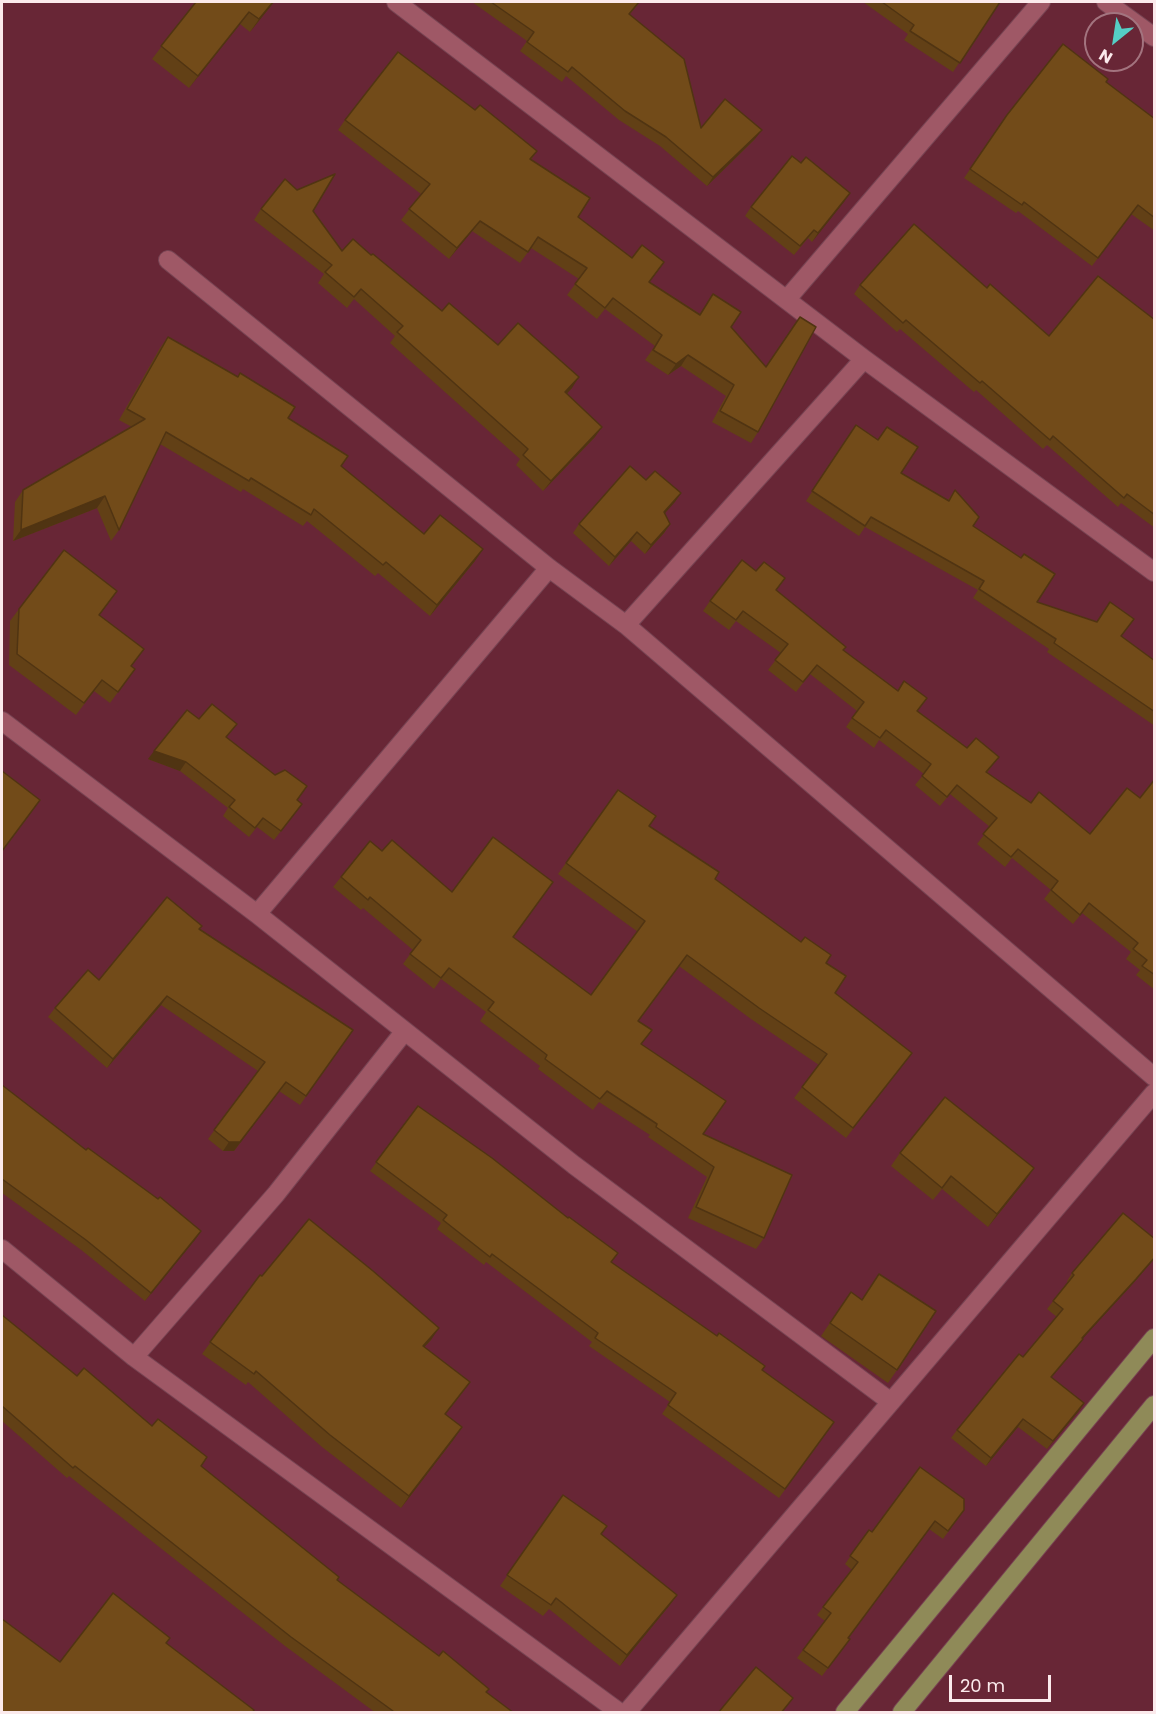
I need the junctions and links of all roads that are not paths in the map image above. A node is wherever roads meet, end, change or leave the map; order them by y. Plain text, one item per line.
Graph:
1 (396, 2) edge
2 (1041, 2) edge
3 (1106, 2) edge
4 (1155, 37) edge
5 (168, 260) dead end
6 (787, 299) junction
7 (864, 358) junction
8 (549, 568) junction
9 (1155, 572) edge
10 (626, 625) junction
11 (2, 721) edge
12 (257, 914) junction
13 (404, 1032) junction
14 (1155, 1077) edge
15 (1155, 1093) edge
16 (4, 1255) edge
17 (1155, 1338) edge
18 (134, 1357) junction
19 (891, 1402) junction
20 (1155, 1405) edge
21 (619, 1713) edge
22 (627, 1713) edge
23 (845, 1713) edge
24 (902, 1713) edge

1 - 6 street
2 - 6 street
3 - 4 street
5 - 8 street
6 - 7 street
7 - 9 street
7 - 10 street
8 - 10 street
8 - 12 street
10 - 14 street
11 - 12 street
12 - 13 street
13 - 18 street
13 - 19 street
15 - 19 street
16 - 18 street
17 - 23 main road
18 - 21 street
19 - 22 street
20 - 24 main road

